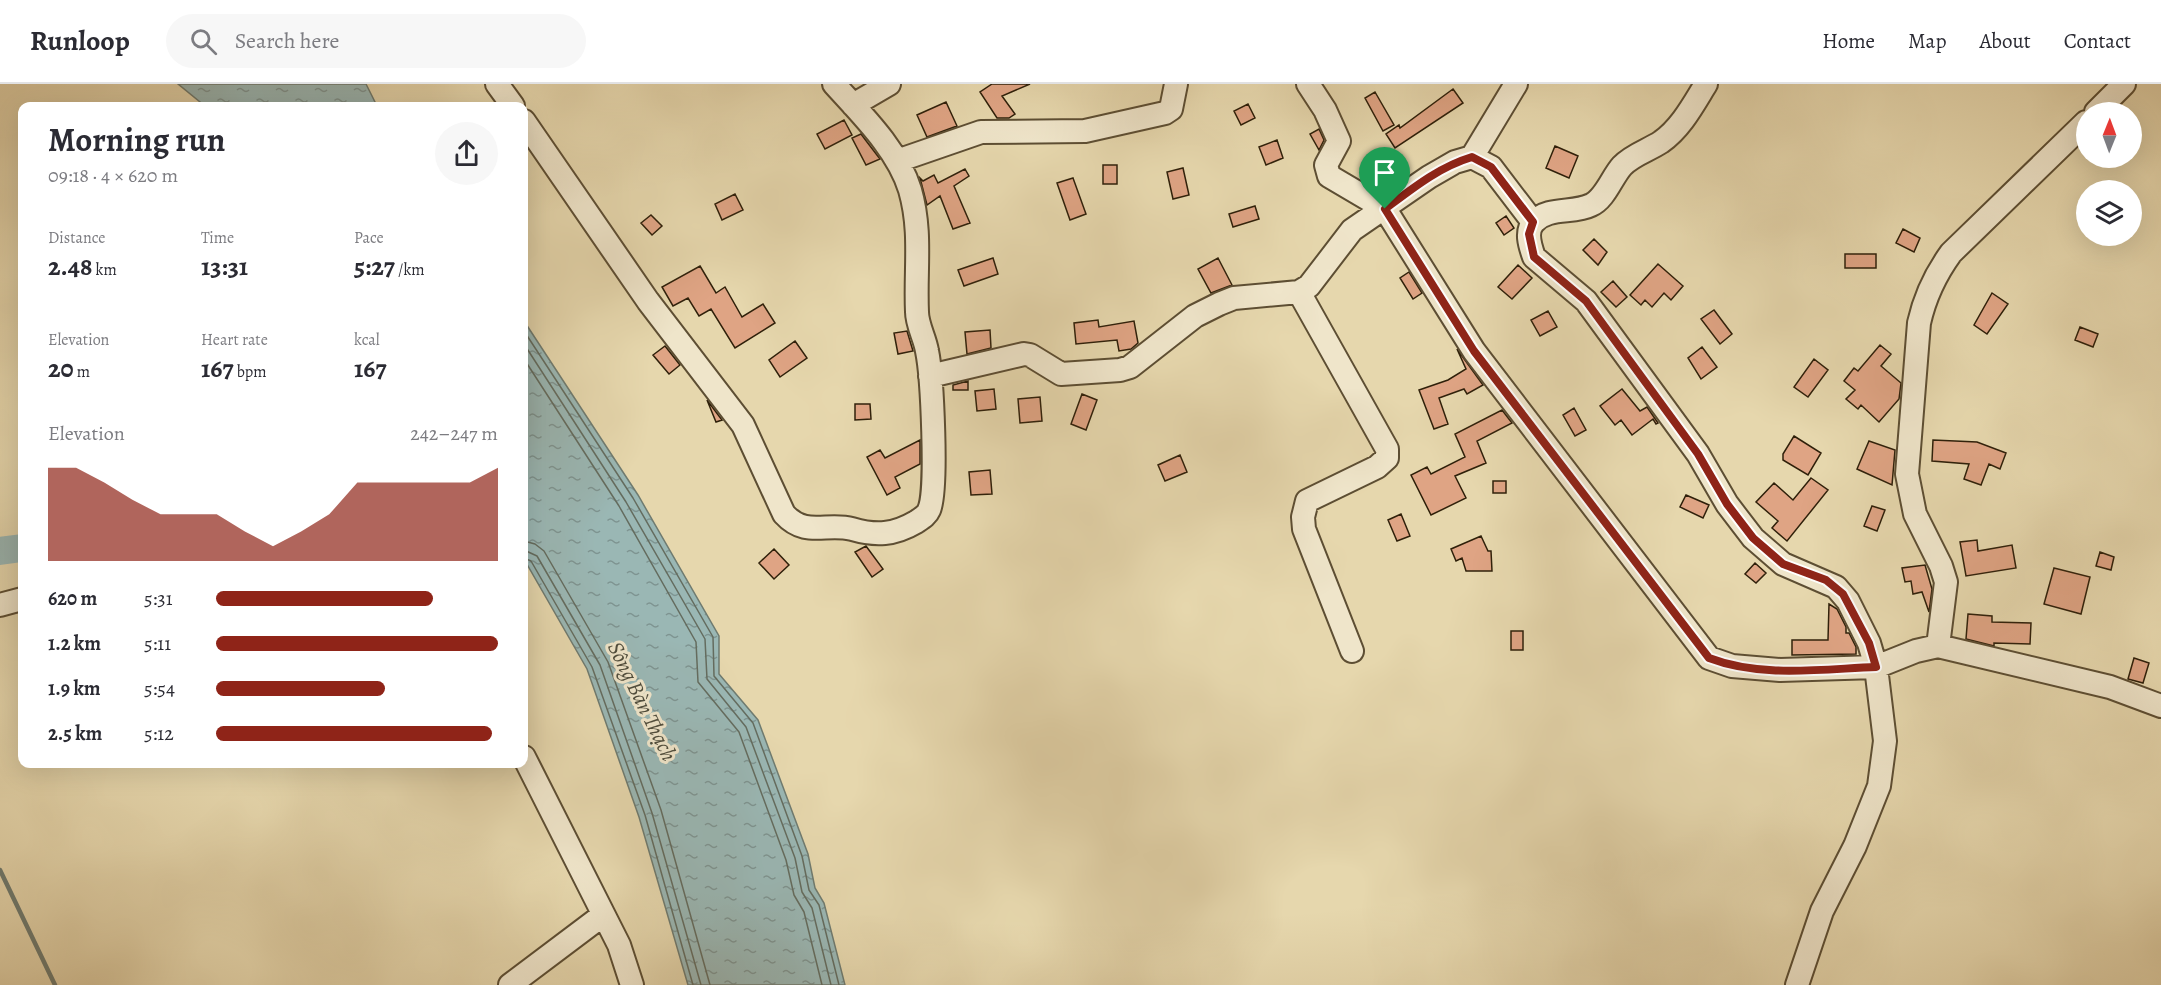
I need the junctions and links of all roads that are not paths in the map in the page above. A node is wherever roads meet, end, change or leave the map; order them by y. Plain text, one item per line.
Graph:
1 (497, 84) edge
2 (834, 84) edge
3 (889, 84) edge
4 (1176, 84) edge
5 (1308, 84) edge
6 (1516, 84) edge
7 (1706, 84) edge
8 (2124, 84) edge
9 (510, 102) edge
10 (2106, 102) edge
11 (853, 105) junction
12 (528, 127) edge
13 (2076, 132) edge
14 (1472, 157) junction
15 (897, 160) junction
16 (1385, 209) junction
17 (1533, 222) junction
18 (1299, 292) junction
19 (930, 376) junction
20 (18, 600) edge
21 (0, 605) edge
22 (1938, 646) junction
23 (1352, 651) dead end
24 (1876, 667) junction
25 (2161, 706) edge
26 (528, 765) edge
27 (603, 915) junction
28 (510, 985) edge
29 (632, 985) edge
30 (1797, 985) edge

1 - 9 street
2 - 11 street
3 - 11 street
4 - 15 street
5 - 16 street
6 - 14 street
7 - 17 street
8 - 10 street
11 - 15 street
12 - 19 street
13 - 22 street
14 - 16 street
14 - 17 street
15 - 19 street
16 - 18 street
16 - 24 street
17 - 24 street
18 - 19 street
18 - 23 street
20 - 21 street
22 - 24 street
22 - 25 street
24 - 30 street
26 - 27 street
27 - 28 street
27 - 29 street

